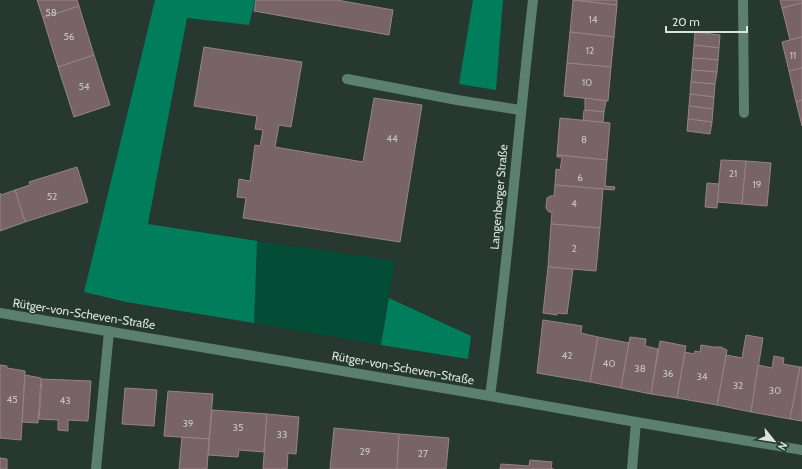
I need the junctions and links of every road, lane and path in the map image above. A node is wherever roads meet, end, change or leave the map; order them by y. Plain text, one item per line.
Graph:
1 (533, 0) edge
2 (743, 0) edge
3 (347, 79) dead end
4 (520, 110) junction
5 (744, 113) dead end
6 (0, 313) edge
7 (109, 331) junction
8 (490, 396) junction
9 (636, 422) junction
10 (802, 450) edge
11 (96, 469) edge
12 (632, 469) edge

1 - 4 street, Langenberger Straße
2 - 5 street
3 - 4 street
4 - 8 street, Langenberger Straße
6 - 7 street, Rütger-von-Scheven-Straße
7 - 8 street, Rütger-von-Scheven-Straße
7 - 11 street
8 - 9 street, Rütger-von-Scheven-Straße
9 - 10 street, Rütger-von-Scheven-Straße
9 - 12 street

